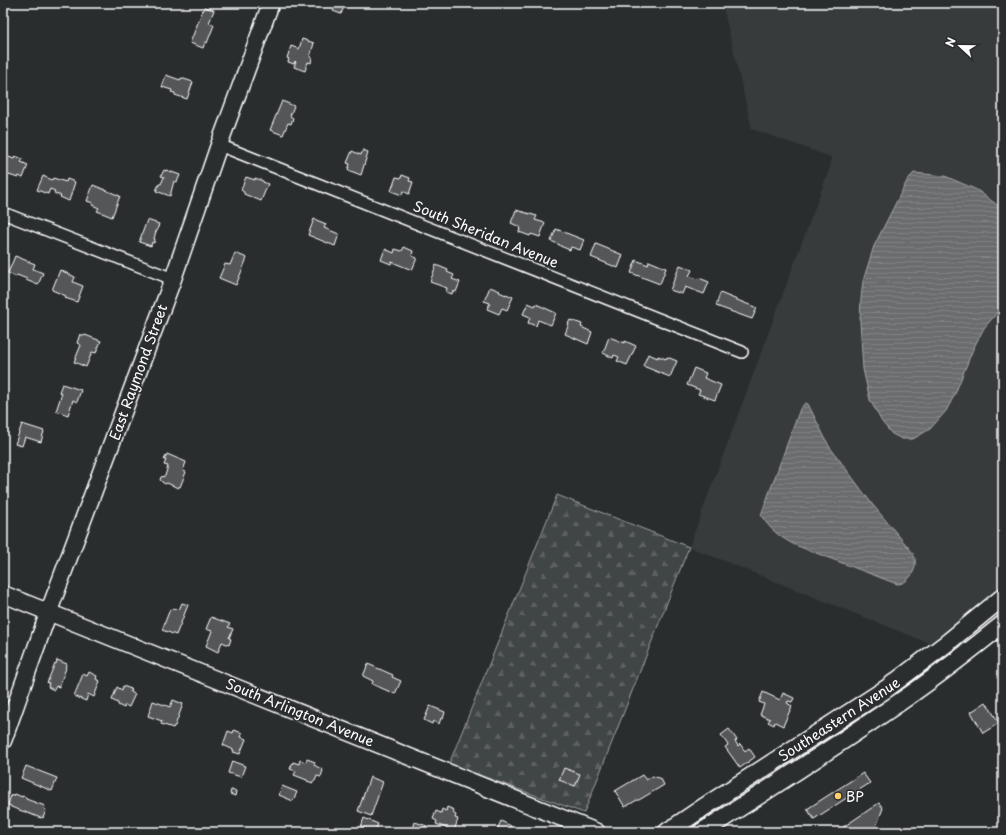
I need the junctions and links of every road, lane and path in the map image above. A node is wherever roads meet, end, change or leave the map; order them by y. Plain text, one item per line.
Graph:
1 (271, 3) edge
2 (219, 145) junction
3 (3, 213) edge
4 (173, 279) junction
5 (742, 352) dead end
6 (3, 594) edge
7 (1003, 597) edge
8 (49, 611) junction
9 (1003, 624) edge
10 (3, 740) edge
11 (597, 832) edge
12 (667, 832) edge
13 (702, 832) edge

1 - 2 main road, East Raymond Street
2 - 4 main road, East Raymond Street
2 - 5 street, South Sheridan Avenue
3 - 4 street
4 - 8 main road, East Raymond Street
6 - 8 main road, South Arlington Avenue
7 - 12 main road, Southeastern Avenue
8 - 10 main road, East Raymond Street
8 - 11 main road, South Arlington Avenue
9 - 13 main road, Southeastern Avenue

